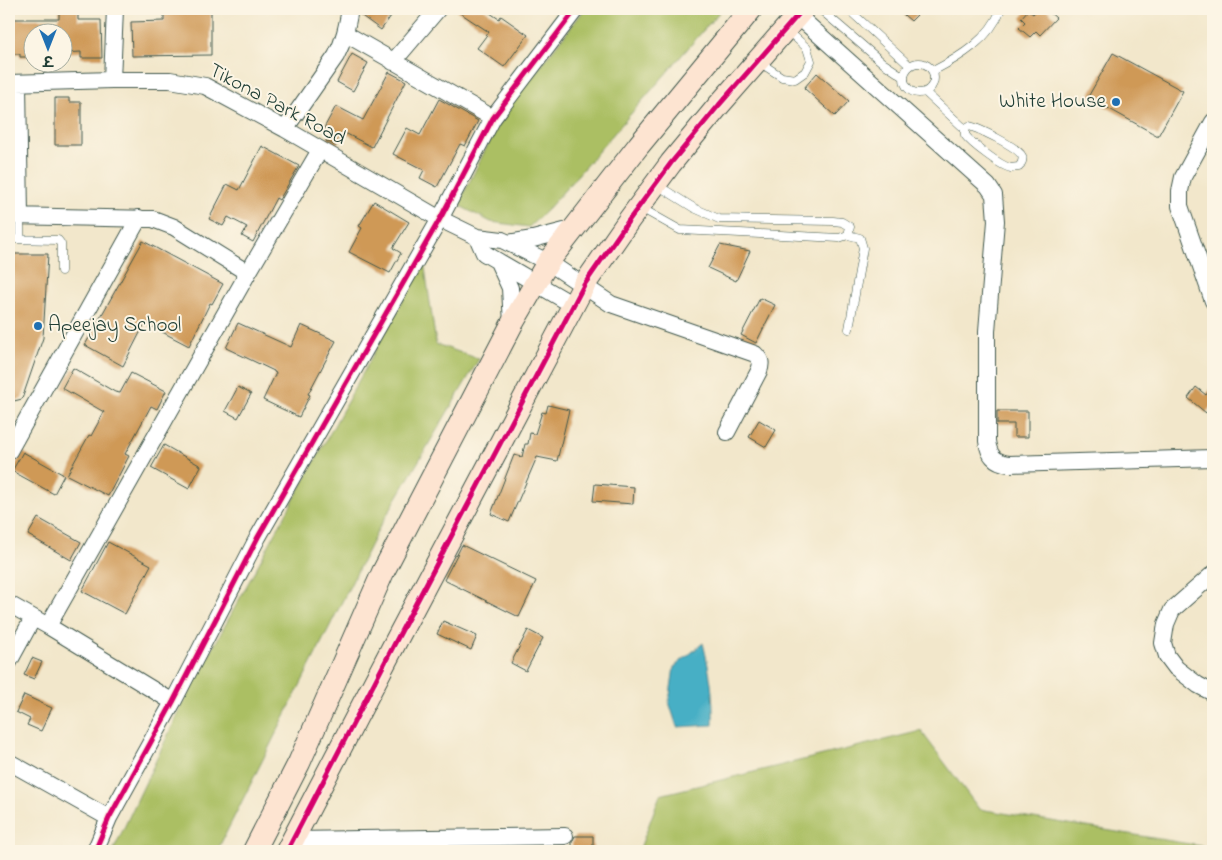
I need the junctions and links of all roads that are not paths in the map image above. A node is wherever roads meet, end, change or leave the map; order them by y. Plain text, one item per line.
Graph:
1 (115, 9) edge
2 (350, 9) edge
3 (438, 9) edge
4 (576, 9) edge
5 (751, 9) edge
6 (820, 9) edge
7 (848, 9) edge
8 (1001, 9) edge
9 (795, 18) edge
10 (346, 34) junction
11 (757, 61) junction
12 (393, 62) junction
13 (910, 66) junction
14 (933, 71) junction
15 (904, 77) junction
16 (112, 80) junction
17 (14, 83) edge
18 (925, 92) junction
19 (494, 118) junction
20 (1213, 122) edge
21 (285, 129) junction
22 (965, 129) junction
23 (320, 150) junction
24 (655, 184) junction
25 (638, 207) junction
26 (706, 214) junction
27 (14, 216) edge
28 (139, 218) junction
29 (440, 219) junction
30 (576, 228) junction
31 (700, 230) junction
32 (848, 235) junction
33 (477, 237) junction
34 (9, 239) edge
35 (20, 239) junction
36 (508, 242) junction
37 (498, 262) junction
38 (548, 262) junction
39 (60, 271) dead end
40 (248, 273) junction
41 (535, 283) junction
42 (584, 285) junction
43 (1212, 292) edge
44 (573, 306) junction
45 (512, 324) junction
46 (850, 329) dead end
47 (727, 432) dead end
48 (9, 451) edge
49 (1213, 458) edge
50 (1213, 574) edge
51 (9, 604) edge
52 (33, 618) junction
53 (48, 626) junction
54 (9, 662) edge
55 (1213, 693) edge
56 (173, 702) junction
57 (9, 762) edge
58 (109, 818) junction
59 (565, 836) dead end
60 (290, 846) edge
61 (95, 851) edge
62 (254, 851) edge

1 - 16 street
2 - 10 street
3 - 12 street
4 - 19 street
5 - 30 street
6 - 15 lane
7 - 13 lane
8 - 14 lane
9 - 11 street
9 - 11 lane
9 - 49 street
10 - 12 street
10 - 21 street
11 - 24 street
12 - 19 street
13 - 14 lane
13 - 15 lane
14 - 18 lane
15 - 18 lane
16 - 17 street, Tikona Park Road
16 - 21 street, Tikona Park Road
17 - 27 street
18 - 22 lane
19 - 29 street
20 - 43 street
21 - 23 street, Tikona Park Road
22 - 22 lane
23 - 29 street, Tikona Park Road
23 - 40 street
24 - 25 street
24 - 26 lane
25 - 31 lane
25 - 42 street
26 - 31 lane
26 - 32 lane
27 - 28 street
27 - 35 lane
28 - 40 street
28 - 48 street
29 - 33 street, Tikona Park Road
29 - 56 street
30 - 36 street, Tikona Park Road
30 - 38 street
31 - 32 lane
32 - 46 lane
33 - 36 street, Tikona Park Road
33 - 37 street
34 - 35 lane
35 - 39 lane
36 - 38 street, Tikona Park Road
37 - 41 street
37 - 45 street
38 - 41 street
38 - 42 street, Tikona Park Road
40 - 53 street
41 - 44 street
41 - 45 street
42 - 44 street
42 - 47 street, Tikona Park Road
44 - 60 street
45 - 62 street
50 - 55 street
51 - 52 street
52 - 53 street
52 - 54 street
53 - 56 street
56 - 58 street
57 - 58 street
58 - 61 street
59 - 60 street

